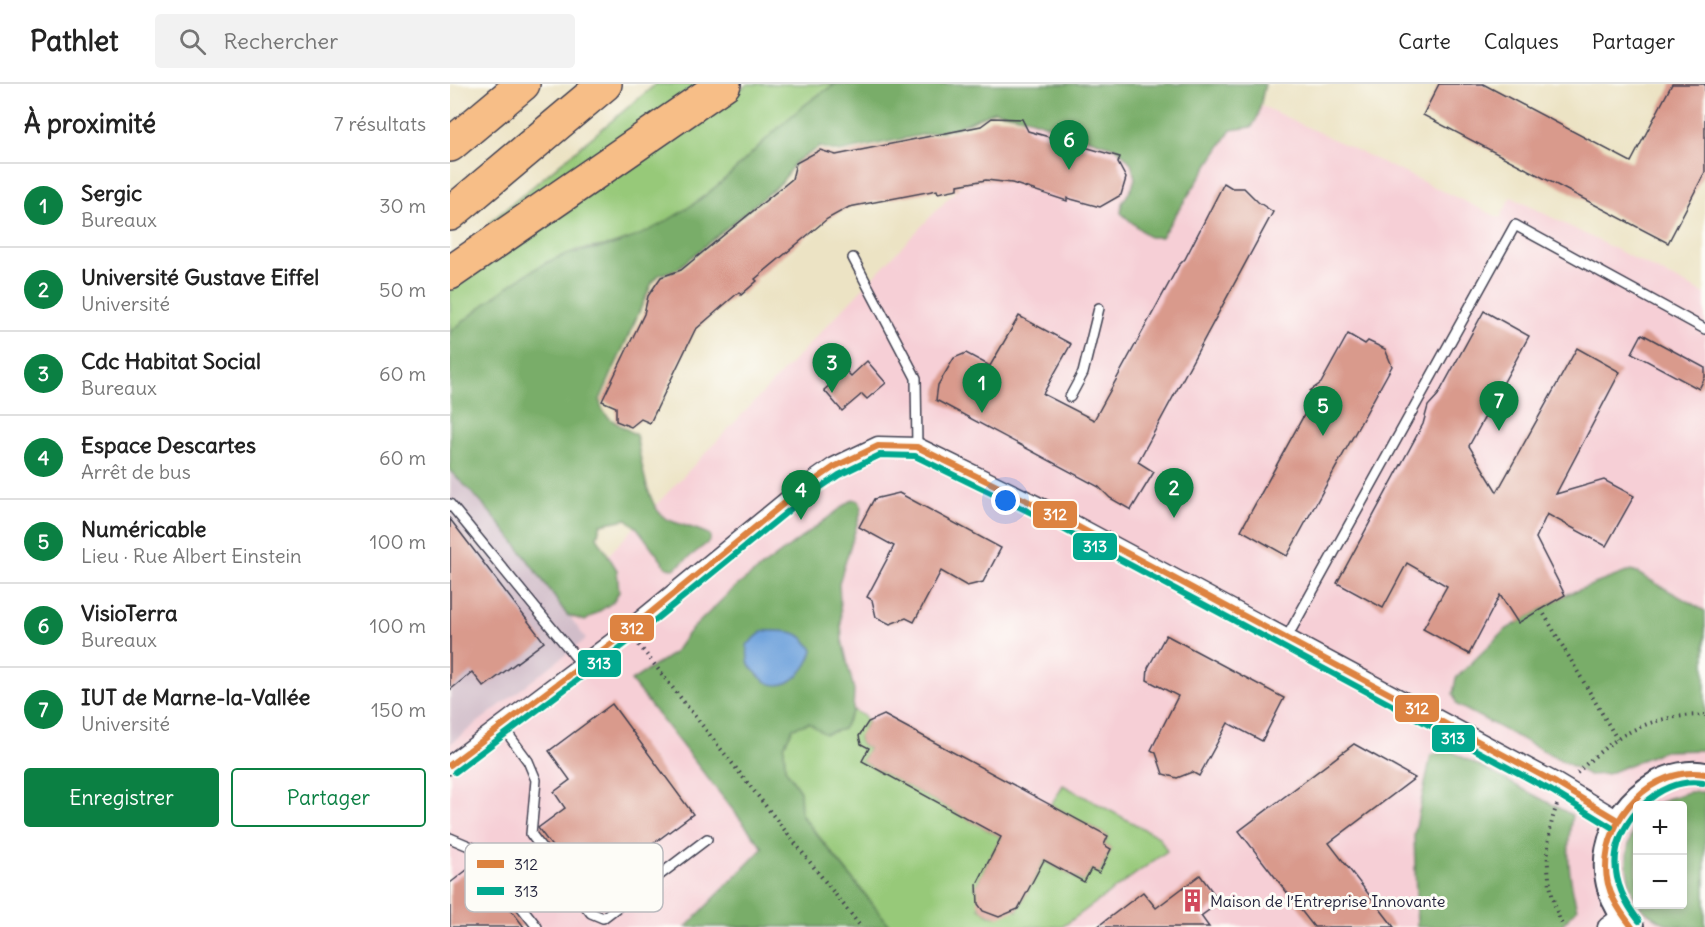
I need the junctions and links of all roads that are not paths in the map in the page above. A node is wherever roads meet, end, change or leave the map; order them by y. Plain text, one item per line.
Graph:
1 (523, 84) edge
2 (605, 84) edge
3 (724, 84) edge
4 (450, 145) edge
5 (450, 214) edge
6 (853, 258) dead end
7 (450, 273) edge
8 (1099, 308) dead end
9 (1705, 329) edge
10 (1070, 397) dead end
11 (917, 447) junction
12 (450, 504) edge
13 (1287, 639) junction
14 (583, 666) junction
15 (502, 726) junction
16 (450, 765) edge
17 (1705, 774) edge
18 (1616, 819) junction
19 (450, 838) edge
20 (707, 839) dead end
21 (538, 843) edge
22 (465, 844) edge
23 (663, 872) edge
24 (525, 912) edge
25 (590, 912) edge
26 (611, 912) edge
27 (1620, 924) edge
28 (537, 927) edge

1 - 4 highway
2 - 5 highway
3 - 7 highway
6 - 11 lane
8 - 10 lane
9 - 13 lane
11 - 13 street
11 - 14 street
12 - 14 lane
13 - 18 street
14 - 15 street
15 - 16 street
15 - 21 lane
17 - 18 street
18 - 27 street
19 - 22 lane
20 - 23 lane
24 - 28 lane
25 - 26 lane

